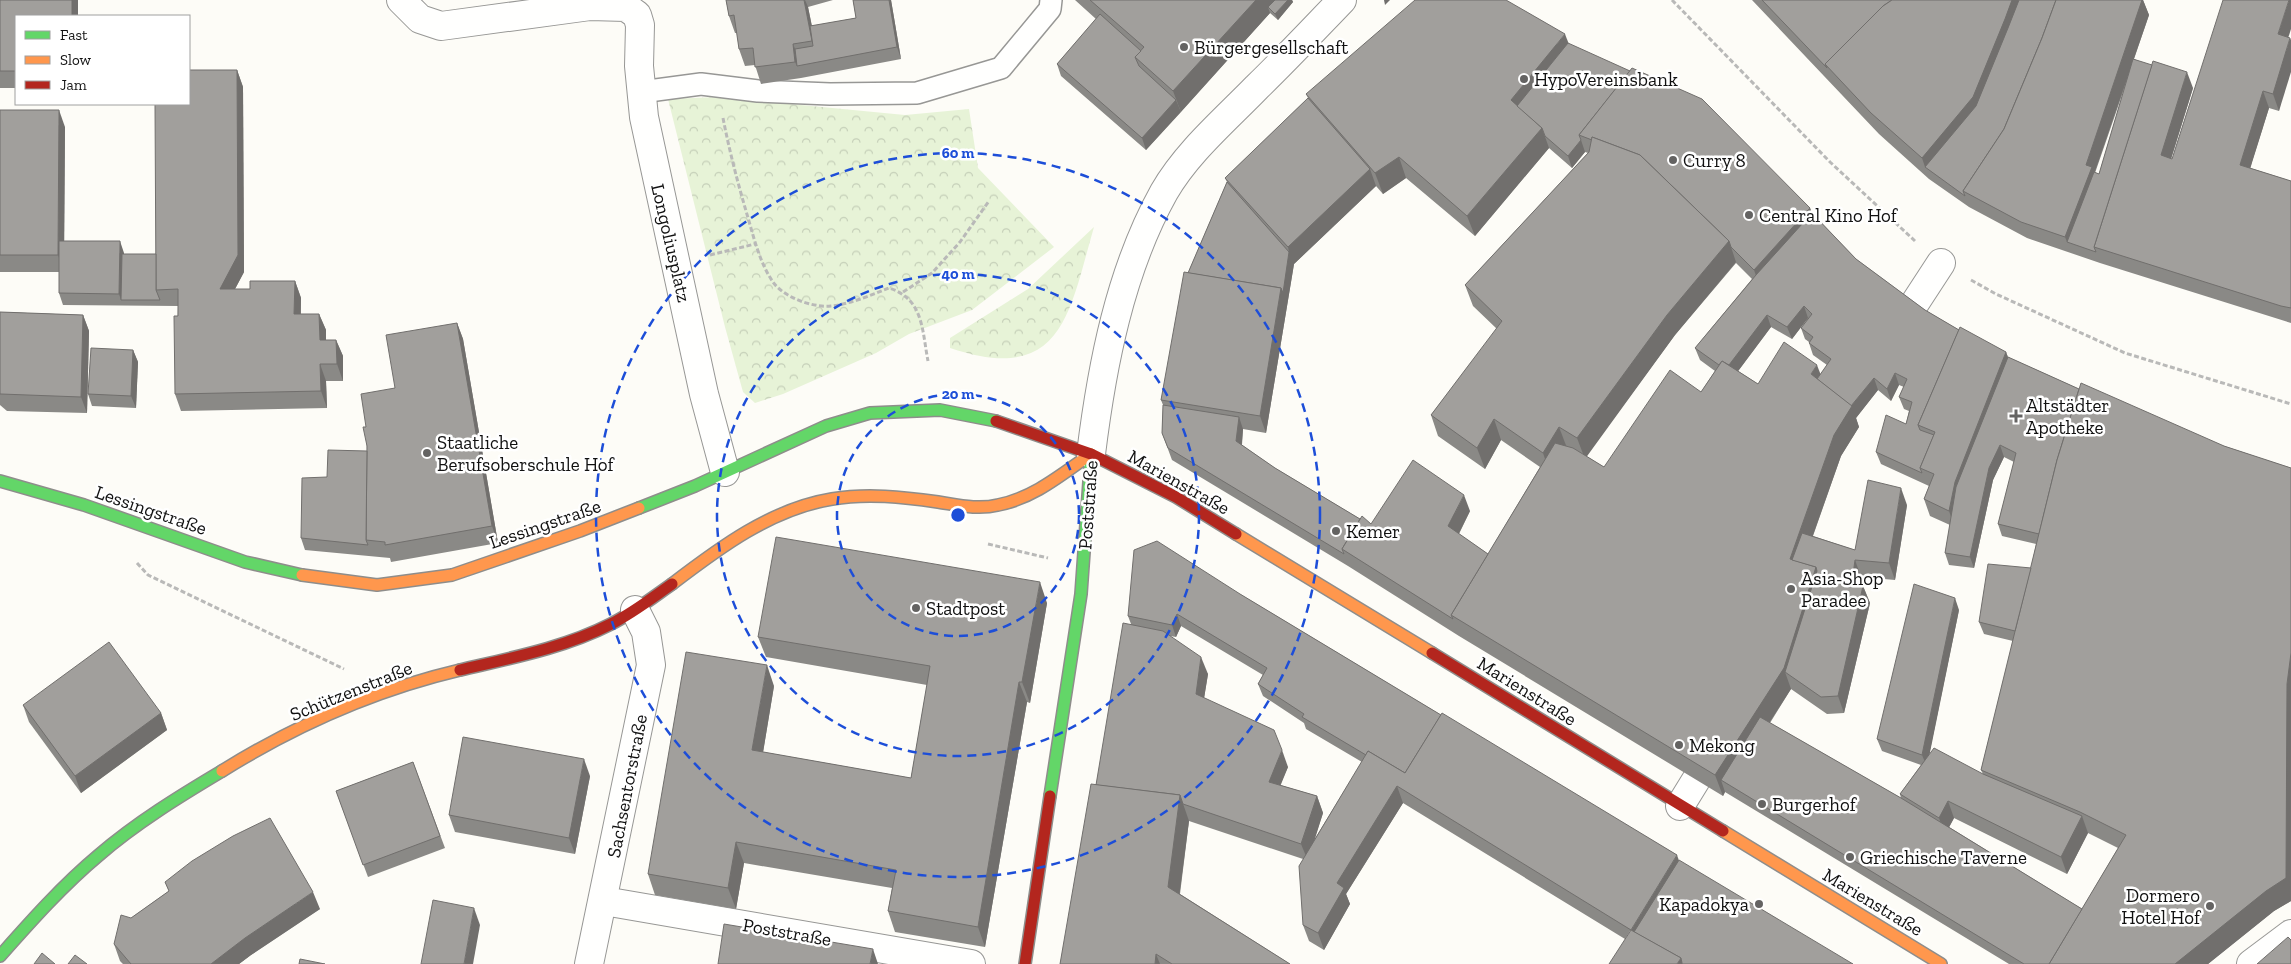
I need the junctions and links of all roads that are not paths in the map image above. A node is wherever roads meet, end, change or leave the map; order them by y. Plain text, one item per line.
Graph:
1 (1051, 0) edge
2 (1342, 0) edge
3 (402, 2) edge
4 (638, 6) edge
5 (640, 92) junction
6 (1941, 262) dead end
7 (1911, 309) edge
8 (1091, 454) junction
9 (726, 472) junction
10 (0, 481) edge
11 (635, 610) junction
12 (1696, 780) edge
13 (1680, 806) junction
14 (604, 901) junction
15 (2291, 934) edge
16 (0, 956) edge
17 (589, 964) edge
18 (971, 964) edge
19 (1025, 964) edge
20 (1941, 964) edge
21 (2251, 964) edge

1 - 5 lane
2 - 8 street, Poststraße
3 - 4 street
4 - 5 street, Longoliusplatz
5 - 9 street, Longoliusplatz
6 - 7 street
8 - 9 main road, Lessingstraße
8 - 11 main road, Schützenstraße
8 - 13 main road, Marienstraße
8 - 19 main road, Poststraße
9 - 10 main road, Lessingstraße
11 - 14 street, Sachsentorstraße
11 - 16 main road, Schützenstraße
12 - 13 street
13 - 20 main road, Marienstraße
14 - 17 street, Sachsentorstraße
14 - 18 street, Poststraße
15 - 21 street

